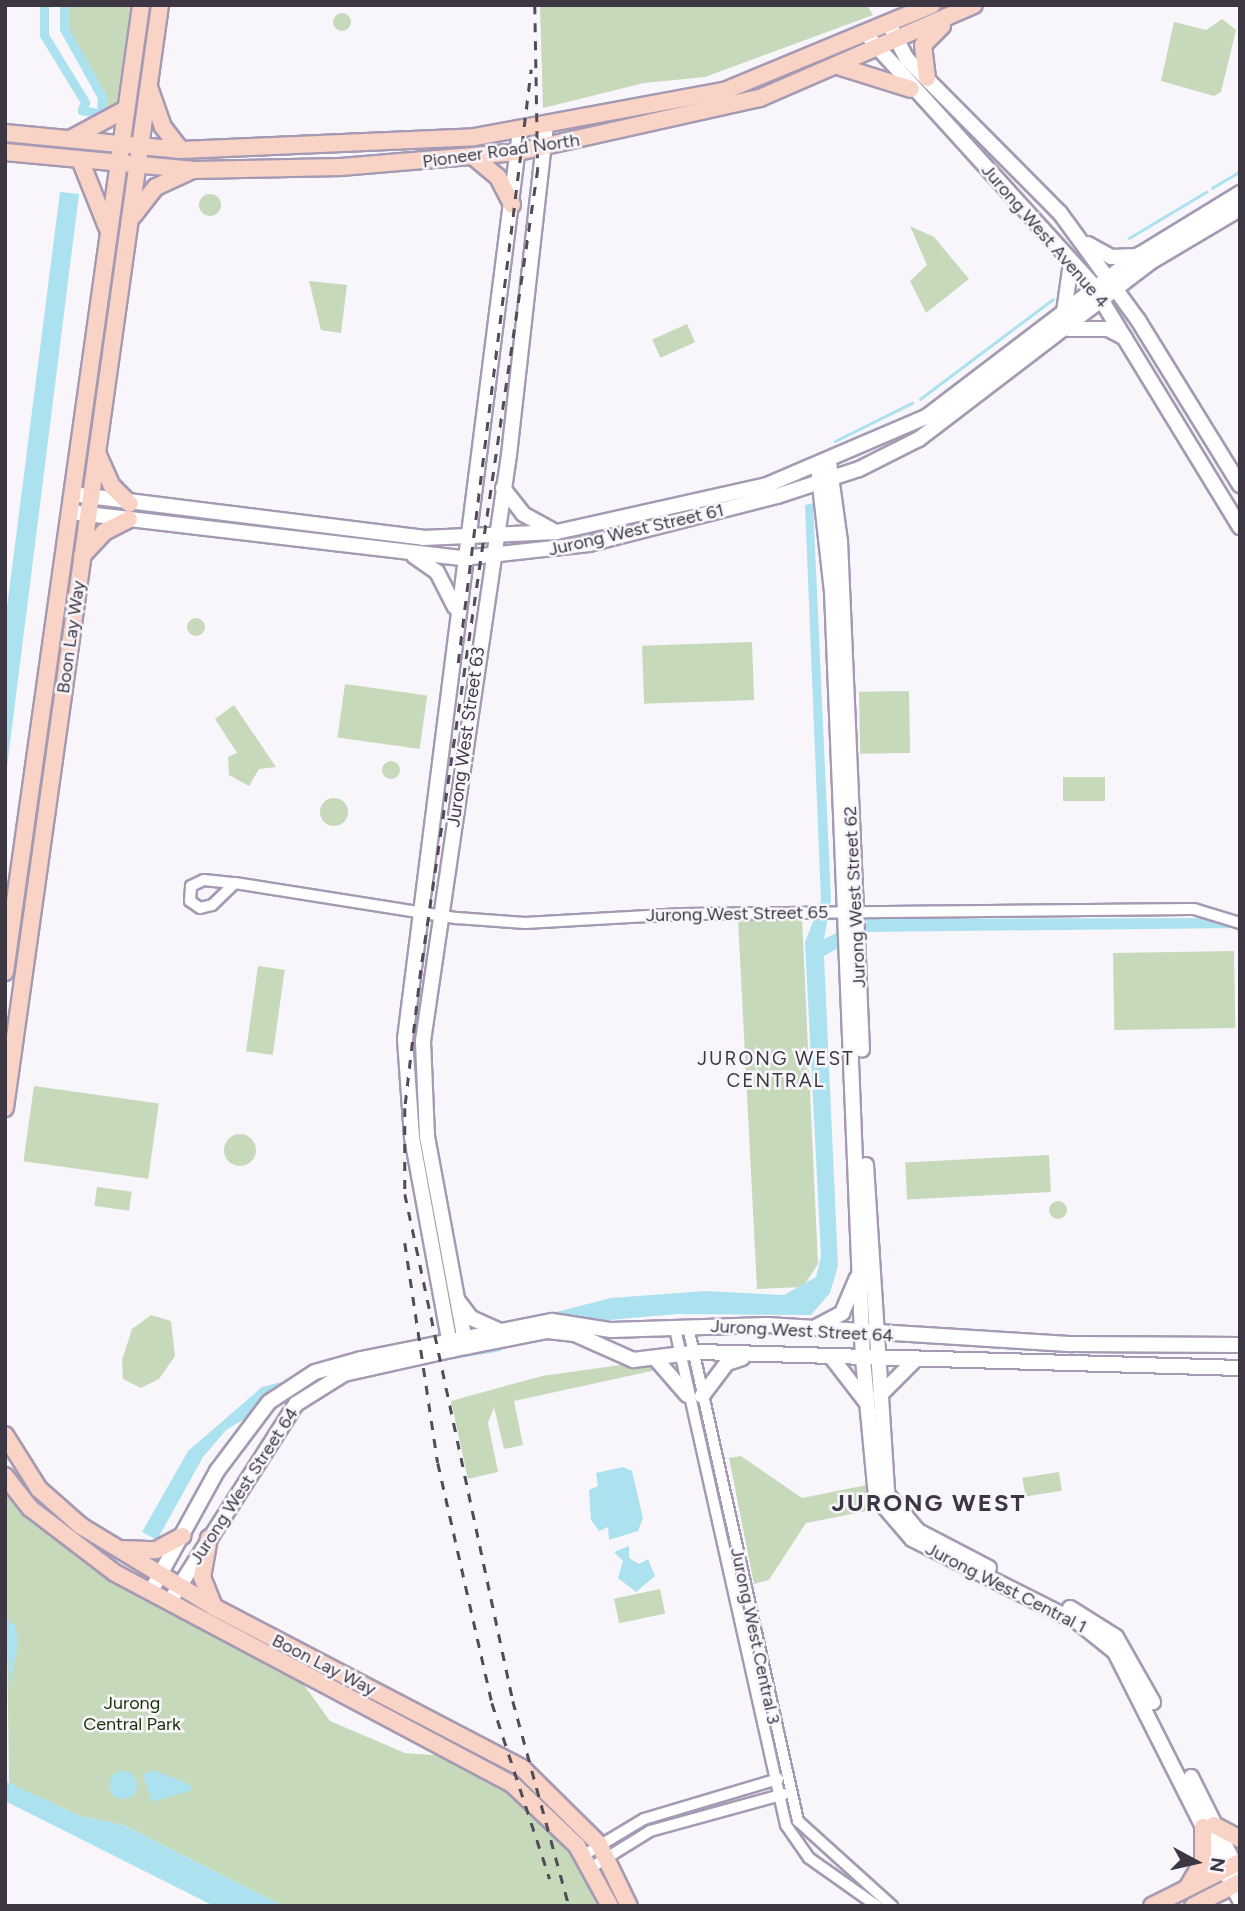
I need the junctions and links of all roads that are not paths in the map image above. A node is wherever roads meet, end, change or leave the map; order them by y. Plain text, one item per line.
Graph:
1 (141, 5) edge
2 (160, 5) edge
3 (932, 5) edge
4 (974, 5) edge
5 (949, 19) junction
6 (890, 26) junction
7 (868, 36) junction
8 (897, 42) junction
9 (877, 51) junction
10 (838, 67) junction
11 (928, 78) junction
12 (148, 85) junction
13 (911, 89) junction
14 (126, 109) junction
15 (546, 127) junction
16 (520, 131) junction
17 (5, 133) edge
18 (66, 140) junction
19 (121, 145) junction
20 (140, 147) junction
21 (547, 147) junction
22 (181, 150) junction
23 (5, 152) edge
24 (518, 152) junction
25 (474, 157) junction
26 (80, 162) junction
27 (119, 164) junction
28 (137, 166) junction
29 (194, 170) junction
30 (1240, 193) edge
31 (512, 205) junction
32 (1240, 209) edge
33 (130, 221) junction
34 (108, 233) junction
35 (1080, 238) junction
36 (1144, 259) junction
37 (1071, 263) junction
38 (1112, 284) junction
39 (1099, 294) junction
40 (1138, 320) junction
41 (1064, 324) junction
42 (1126, 339) junction
43 (97, 453) junction
44 (823, 464) junction
45 (828, 480) junction
46 (1240, 485) edge
47 (503, 488) junction
48 (72, 494) junction
49 (91, 497) junction
50 (130, 511) junction
51 (70, 512) junction
52 (88, 514) junction
53 (1240, 527) edge
54 (558, 533) junction
55 (466, 536) junction
56 (496, 536) junction
57 (82, 556) junction
58 (413, 556) junction
59 (493, 557) junction
60 (463, 558) junction
61 (457, 612) junction
62 (235, 883) dead end
63 (419, 912) junction
64 (850, 912) junction
65 (440, 915) junction
66 (1240, 923) edge
67 (5, 972) edge
68 (5, 1108) edge
69 (859, 1267) junction
70 (454, 1291) junction
71 (875, 1297) junction
72 (681, 1328) junction
73 (807, 1329) junction
74 (500, 1330) junction
75 (870, 1333) junction
76 (906, 1336) junction
77 (457, 1344) junction
78 (1240, 1345) edge
79 (687, 1354) junction
80 (757, 1354) junction
81 (655, 1358) junction
82 (832, 1358) junction
83 (863, 1359) junction
84 (879, 1359) junction
85 (913, 1362) junction
86 (1240, 1368) edge
87 (687, 1395) junction
88 (702, 1396) junction
89 (873, 1402) junction
90 (5, 1435) edge
91 (5, 1476) edge
92 (182, 1536) junction
93 (209, 1538) junction
94 (118, 1549) junction
95 (160, 1574) junction
96 (179, 1587) junction
97 (151, 1591) junction
98 (170, 1601) junction
99 (214, 1607) junction
100 (785, 1777) junction
101 (773, 1781) junction
102 (789, 1793) junction
103 (776, 1796) junction
104 (751, 1801) junction
105 (783, 1815) junction
106 (1209, 1826) junction
107 (1240, 1839) edge
108 (603, 1851) junction
109 (588, 1861) junction
110 (1236, 1877) edge
111 (1185, 1890) junction
112 (1198, 1905) edge
113 (610, 1906) edge
114 (629, 1906) edge
115 (877, 1906) edge
116 (892, 1906) edge
117 (1152, 1906) edge

1 - 14 main road, Boon Lay Way
2 - 12 main road, Boon Lay Way
3 - 6 main road, Pioneer Road North
4 - 5 main road, Pioneer Road North
5 - 8 main road, Pioneer Road North
5 - 11 main road
6 - 7 main road, Pioneer Road North
6 - 8 street, Jurong West Avenue 4
7 - 9 street, Jurong West Avenue 4
7 - 15 main road, Pioneer Road North
8 - 9 main road, Pioneer Road North
8 - 11 street, Jurong West Avenue 4
9 - 10 main road, Pioneer Road North
9 - 13 street, Jurong West Avenue 4
10 - 13 main road
10 - 21 main road, Pioneer Road North
11 - 35 street, Jurong West Avenue 4
12 - 20 main road, Boon Lay Way
12 - 22 main road
13 - 37 street, Jurong West Avenue 4
14 - 18 main road
14 - 19 main road, Boon Lay Way
15 - 16 main road, Pioneer Road North
15 - 21 street, Jurong West Street 63
16 - 22 main road, Pioneer Road North
16 - 24 street, Jurong West Street 63
17 - 18 main road, Pioneer Road North
18 - 19 main road, Pioneer Road North
19 - 20 main road, Pioneer Road North
19 - 27 main road, Boon Lay Way
20 - 22 main road, Pioneer Road North
20 - 28 main road, Boon Lay Way
21 - 24 main road, Pioneer Road North
21 - 47 street, Jurong West Street 63
23 - 26 main road, Pioneer Road North
24 - 25 main road, Pioneer Road North
24 - 31 street, Jurong West Street 63
25 - 29 main road, Pioneer Road North
25 - 31 main road
26 - 27 main road, Pioneer Road North
26 - 34 main road
27 - 28 main road, Pioneer Road North
27 - 34 main road, Boon Lay Way
28 - 29 main road, Pioneer Road North
28 - 33 main road, Boon Lay Way
29 - 33 main road
30 - 36 street
31 - 55 street, Jurong West Street 63
32 - 36 street
33 - 43 main road, Boon Lay Way
34 - 48 main road, Boon Lay Way
35 - 36 street
35 - 38 street, Jurong West Avenue 4
36 - 38 street, Jurong West Street 61
36 - 40 street
37 - 39 street, Jurong West Avenue 4
37 - 41 street
38 - 39 street, Jurong West Street 61
38 - 40 street, Jurong West Avenue 4
39 - 41 street, Jurong West Street 61
39 - 42 street, Jurong West Avenue 4
40 - 46 street, Jurong West Avenue 4
41 - 42 street
41 - 44 street, Jurong West Street 61
41 - 45 street, Jurong West Street 61
42 - 53 street, Jurong West Avenue 4
43 - 49 main road, Boon Lay Way
43 - 50 main road
44 - 45 street, Jurong West Street 62
44 - 54 street, Jurong West Street 61
45 - 59 street, Jurong West Street 61
45 - 64 street, Jurong West Street 62
47 - 54 street
47 - 56 street, Jurong West Street 63
48 - 49 street, Jurong West Street 61
48 - 51 main road, Boon Lay Way
49 - 50 street, Jurong West Street 61
49 - 52 main road, Boon Lay Way
50 - 52 street, Jurong West Street 61
50 - 55 street, Jurong West Street 61
50 - 57 main road
50 - 58 street, Jurong West Street 61
51 - 52 street, Jurong West Street 61
51 - 67 main road, Boon Lay Way
52 - 57 main road, Boon Lay Way
54 - 56 street, Jurong West Street 61
55 - 56 street, Jurong West Street 61
55 - 60 street, Jurong West Street 63
56 - 59 street, Jurong West Street 63
57 - 68 main road, Boon Lay Way
58 - 60 street, Jurong West Street 61
58 - 61 street
59 - 60 street, Jurong West Street 61
59 - 65 street, Jurong West Street 63
60 - 61 street, Jurong West Street 63
61 - 63 street, Jurong West Street 63
62 - 63 street, Jurong West Street 65
63 - 65 street, Jurong West Street 65
63 - 77 street, Jurong West Street 63
64 - 65 street, Jurong West Street 65
64 - 66 street, Jurong West Street 65
64 - 69 street, Jurong West Street 62
64 - 71 street, Jurong West Street 62
65 - 70 street, Jurong West Street 63
69 - 73 street
69 - 75 street, Jurong West Street 62
70 - 74 street
70 - 77 street, Jurong West Street 63
71 - 75 street, Jurong West Street 62
71 - 76 street
72 - 73 street, Jurong West Street 64
72 - 74 street, Jurong West Street 64
72 - 79 street, Jurong West Central 3
73 - 75 street, Jurong West Street 64
74 - 77 street, Jurong West Street 64
75 - 76 street, Jurong West Street 64
75 - 83 street, Jurong West Central 1
75 - 84 street, Jurong West Central 1
76 - 78 street, Jurong West Street 64
77 - 81 street, Jurong West Street 64
77 - 92 street, Jurong West Street 64
77 - 93 street, Jurong West Street 64
79 - 80 street, Jurong West Street 64
79 - 81 street, Jurong West Street 64
79 - 87 street, Jurong West Central 3
79 - 88 street, Jurong West Central 3
80 - 82 street, Jurong West Street 64
80 - 88 street
81 - 87 street
82 - 83 street, Jurong West Street 64
82 - 89 street
83 - 84 street, Jurong West Street 64
83 - 89 street, Jurong West Central 1
84 - 85 street, Jurong West Street 64
84 - 89 street, Jurong West Central 1
85 - 86 street, Jurong West Street 64
85 - 89 street
87 - 101 street, Jurong West Central 3
88 - 100 street, Jurong West Central 3
89 - 106 street, Jurong West Central 1
90 - 94 main road, Boon Lay Way
91 - 97 main road, Boon Lay Way
92 - 94 main road
92 - 95 street, Jurong West Street 64
93 - 96 street, Jurong West Street 64
93 - 99 main road
94 - 95 main road, Boon Lay Way
95 - 96 main road, Boon Lay Way
95 - 97 street, Jurong West Street 64
96 - 98 street, Jurong West Street 64
96 - 99 main road, Boon Lay Way
97 - 98 main road, Boon Lay Way
98 - 109 main road, Boon Lay Way
99 - 108 main road, Boon Lay Way
100 - 101 street
100 - 102 street, Jurong West Central 3
101 - 103 street, Jurong West Central 3
101 - 108 street
102 - 103 street
102 - 116 street, Jurong West Central 3
103 - 104 street
103 - 105 street, Jurong West Central 3
104 - 105 street
104 - 108 street
105 - 115 street, Jurong West Central 3
106 - 107 main road
106 - 110 street, Jurong West Central 1
106 - 111 main road
108 - 109 street
108 - 114 main road, Boon Lay Way
109 - 113 main road, Boon Lay Way
110 - 111 main road
110 - 112 main road
111 - 117 main road

